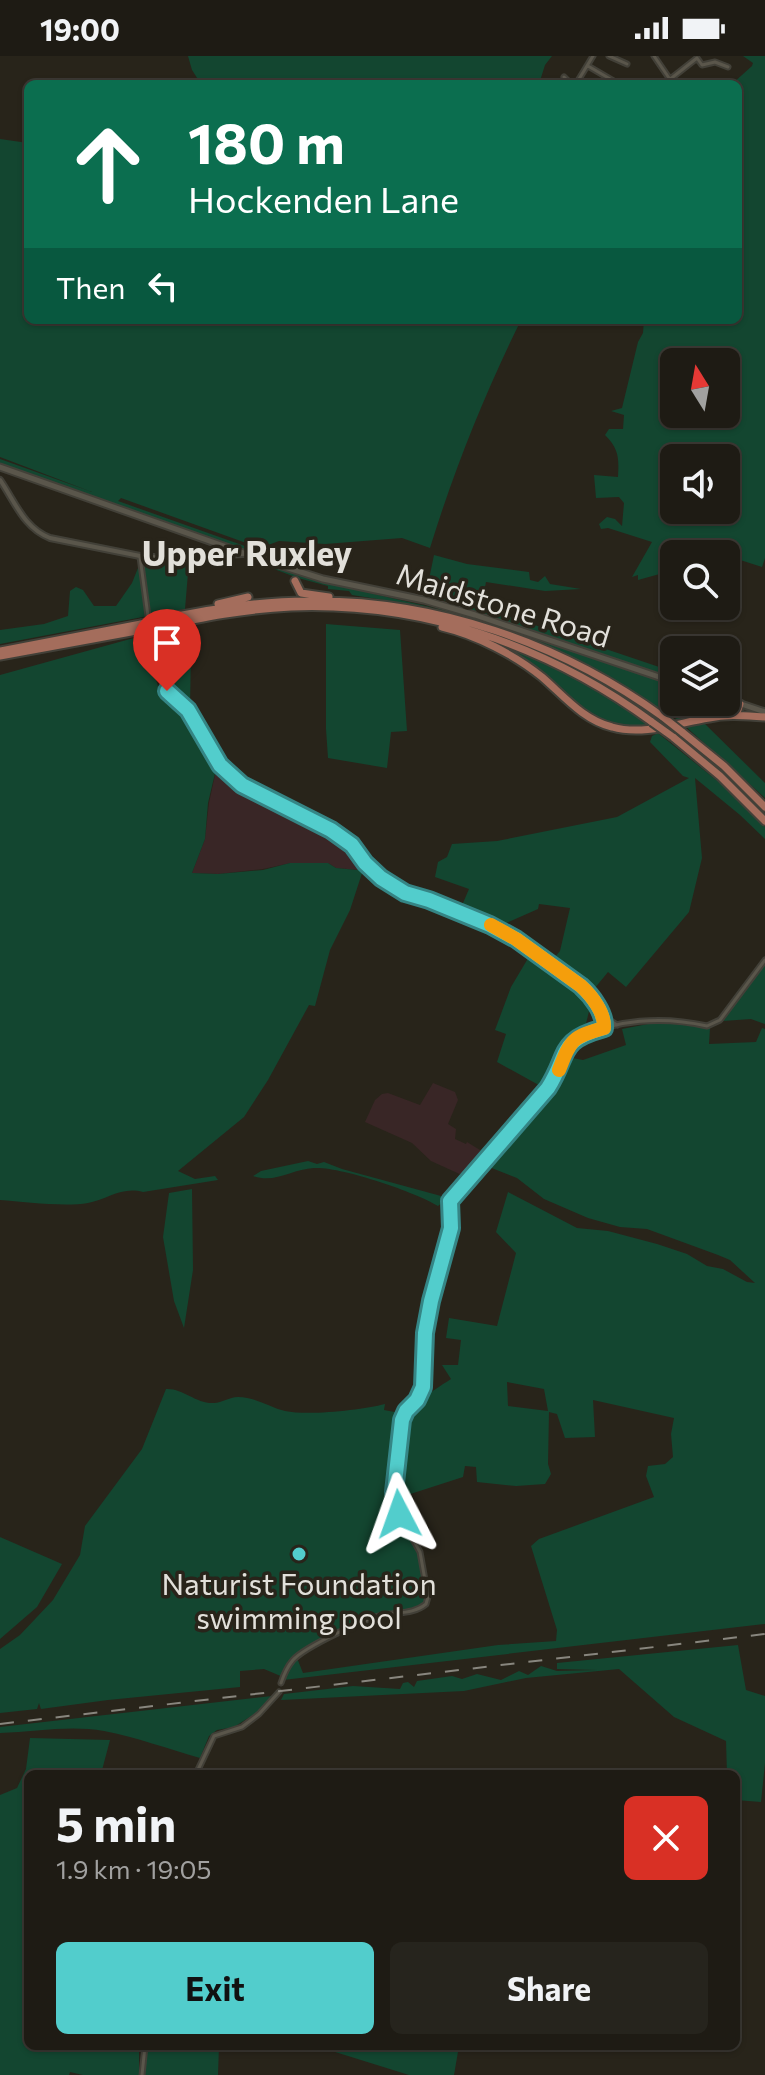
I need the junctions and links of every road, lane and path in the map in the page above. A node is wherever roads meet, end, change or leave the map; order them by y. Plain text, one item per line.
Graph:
1 (593, 56) edge
2 (609, 56) edge
3 (654, 56) edge
4 (696, 57) edge
5 (627, 64) dead end
6 (588, 66) junction
7 (728, 67) dead end
8 (564, 77) dead end
9 (669, 78) joint
10 (568, 80) edge
11 (577, 80) edge
12 (612, 80) edge
13 (0, 467) edge
14 (0, 480) edge
15 (246, 554) junction
16 (140, 556) junction
17 (295, 581) dead end
18 (248, 597) dead end
19 (383, 605) junction
20 (393, 613) junction
21 (170, 618) junction
22 (149, 625) junction
23 (478, 628) junction
24 (0, 654) edge
25 (660, 677) edge
26 (740, 704) edge
27 (765, 714) edge
28 (740, 715) edge
29 (726, 716) edge
30 (765, 807) edge
31 (765, 821) edge
32 (765, 960) edge
33 (605, 1018) junction
34 (617, 1025) junction
35 (604, 1028) junction
36 (281, 1683) dead end
37 (279, 1692) dead end
38 (198, 1770) edge
39 (145, 2050) edge
40 (142, 2075) edge

1 - 6 street
2 - 5 street
3 - 9 street
4 - 7 street
4 - 9 street
6 - 11 street
6 - 12 street
8 - 10 street
13 - 15 main road, Maidstone Road
14 - 16 street
15 - 16 street
15 - 25 main road, Maidstone Road
16 - 22 street
17 - 19 highway
18 - 21 highway
19 - 21 highway
19 - 23 highway
20 - 22 highway
20 - 23 highway
20 - 29 highway
21 - 22 highway
22 - 24 highway
22 - 33 street
23 - 30 highway, bridge
23 - 31 highway, bridge
26 - 27 main road
27 - 28 highway
32 - 34 street
33 - 34 street
33 - 35 street
34 - 35 street
35 - 36 street
37 - 38 street
39 - 40 street

